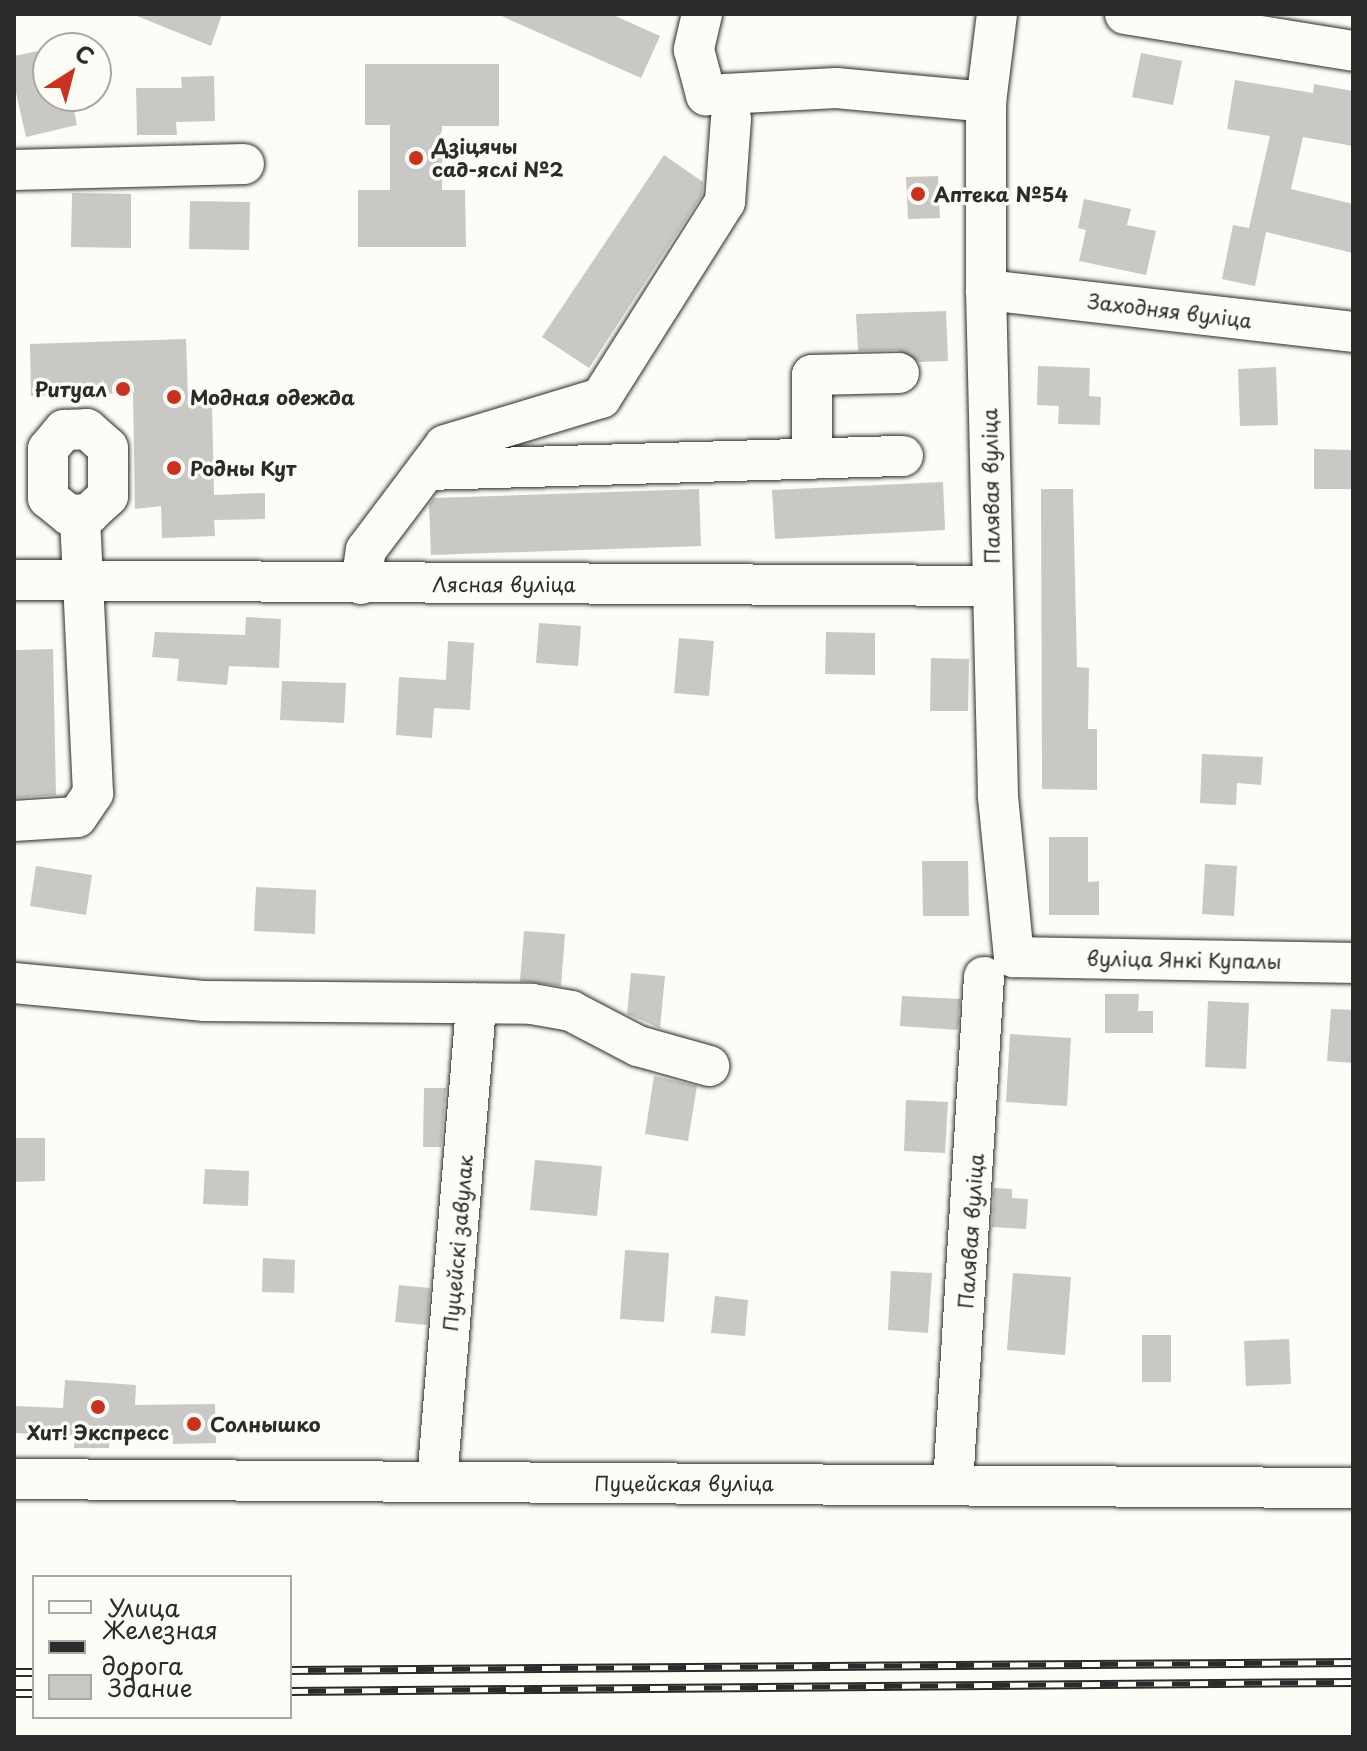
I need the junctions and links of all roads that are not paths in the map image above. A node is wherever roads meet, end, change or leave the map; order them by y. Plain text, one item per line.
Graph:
1 (702, 14) edge
2 (997, 14) edge
3 (1125, 14) edge
4 (1353, 51) edge
5 (986, 102) junction
6 (731, 118) dead end
7 (244, 164) dead end
8 (14, 170) edge
9 (986, 290) junction
10 (1353, 332) edge
11 (899, 373) dead end
12 (903, 456) dead end
13 (812, 459) junction
14 (427, 470) junction
15 (80, 515) dead end
16 (14, 580) edge
17 (86, 581) junction
18 (361, 584) junction
19 (993, 586) junction
20 (14, 821) edge
21 (1353, 963) edge
22 (999, 967) junction
23 (14, 983) edge
24 (476, 1004) junction
25 (709, 1066) dead end
26 (14, 1479) edge
27 (437, 1481) junction
28 (953, 1485) junction
29 (1353, 1488) edge

1 - 5 street
2 - 5 street, Палявая вуліца
3 - 4 street
5 - 9 street, Палявая вуліца
6 - 14 street
7 - 8 street
9 - 10 street, Заходняя вуліца
9 - 19 street, Палявая вуліца
11 - 13 street
12 - 13 street
13 - 14 street
14 - 18 street
15 - 17 street
16 - 17 street, Лясная вуліца
17 - 18 street, Лясная вуліца
17 - 20 street
18 - 19 street, Лясная вуліца
19 - 22 street, Палявая вуліца
21 - 22 street, вуліца Янкі Купалы
22 - 28 street, Палявая вуліца
23 - 24 street
24 - 25 street
24 - 27 street, Пуцейскі завулак
26 - 27 street, Пуцейская вуліца
27 - 28 street, Пуцейская вуліца
28 - 29 street, Пуцейская вуліца

